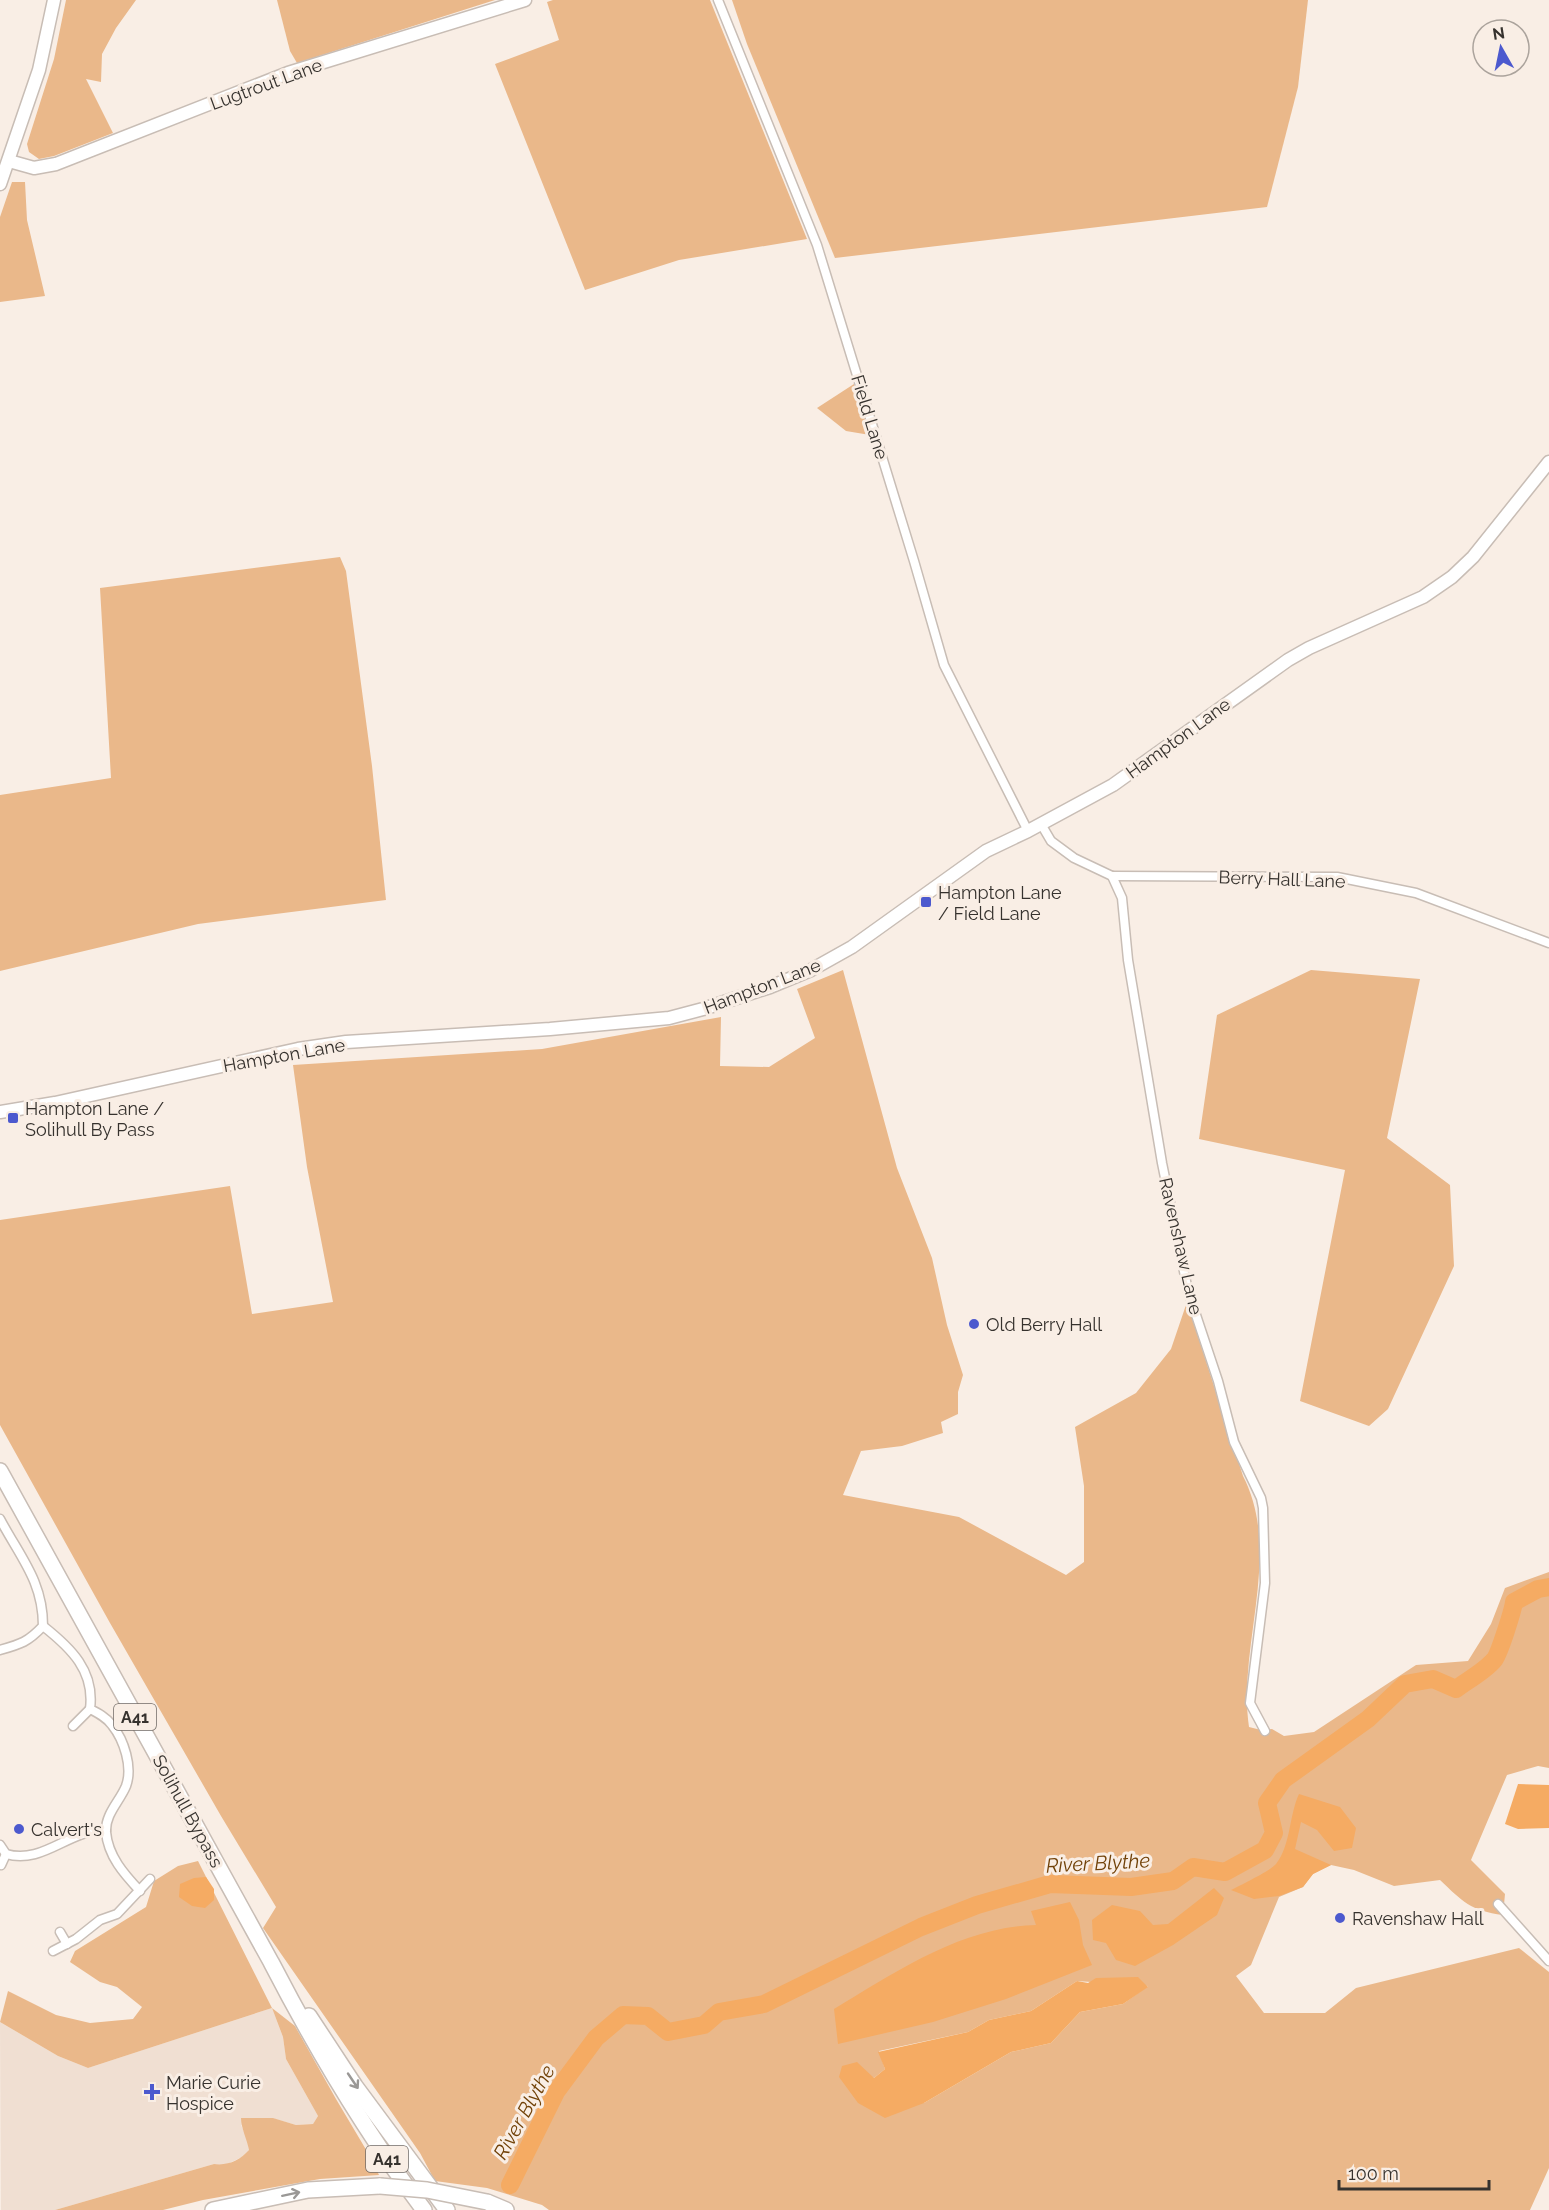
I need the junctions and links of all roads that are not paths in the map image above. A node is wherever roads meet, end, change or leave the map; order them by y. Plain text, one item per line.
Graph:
1 (54, 0) edge
2 (525, 0) edge
3 (718, 0) edge
4 (9, 161) junction
5 (0, 184) edge
6 (1549, 462) edge
7 (1041, 824) junction
8 (1028, 831) junction
9 (1112, 876) junction
10 (1549, 943) edge
11 (0, 1112) edge
12 (0, 1471) edge
13 (0, 1519) edge
14 (43, 1626) junction
15 (0, 1650) edge
16 (90, 1709) junction
17 (73, 1726) dead end
18 (1265, 1731) dead end
19 (106, 1830) junction
20 (0, 1845) edge
21 (6, 1854) junction
22 (1, 1865) edge
23 (150, 1879) dead end
24 (140, 1891) junction
25 (1498, 1905) dead end
26 (60, 1932) dead end
27 (66, 1944) junction
28 (53, 1951) dead end
29 (1549, 1960) edge
30 (271, 1962) junction
31 (213, 2210) edge
32 (424, 2210) edge
33 (447, 2210) edge
34 (506, 2210) edge

1 - 4 main road
2 - 4 main road, Lugtrout Lane
3 - 8 street, Field Lane
4 - 5 main road
6 - 7 main road, Hampton Lane
7 - 8 main road, Hampton Lane
7 - 9 street
8 - 11 main road, Hampton Lane
9 - 10 street, Berry Hall Lane
9 - 18 street, Ravenshaw Lane
12 - 30 highway, Solihull Bypass / A41
13 - 14 street
14 - 15 street
14 - 16 street
16 - 17 street
16 - 19 street
19 - 21 street
19 - 24 street
20 - 21 street
21 - 22 street
23 - 24 street
24 - 27 street
25 - 29 street
26 - 27 street
27 - 28 street
30 - 32 highway, Solihull Bypass / A41
30 -> 33 highway, Solihull Bypass / A41
31 -> 34 highway, bridge

